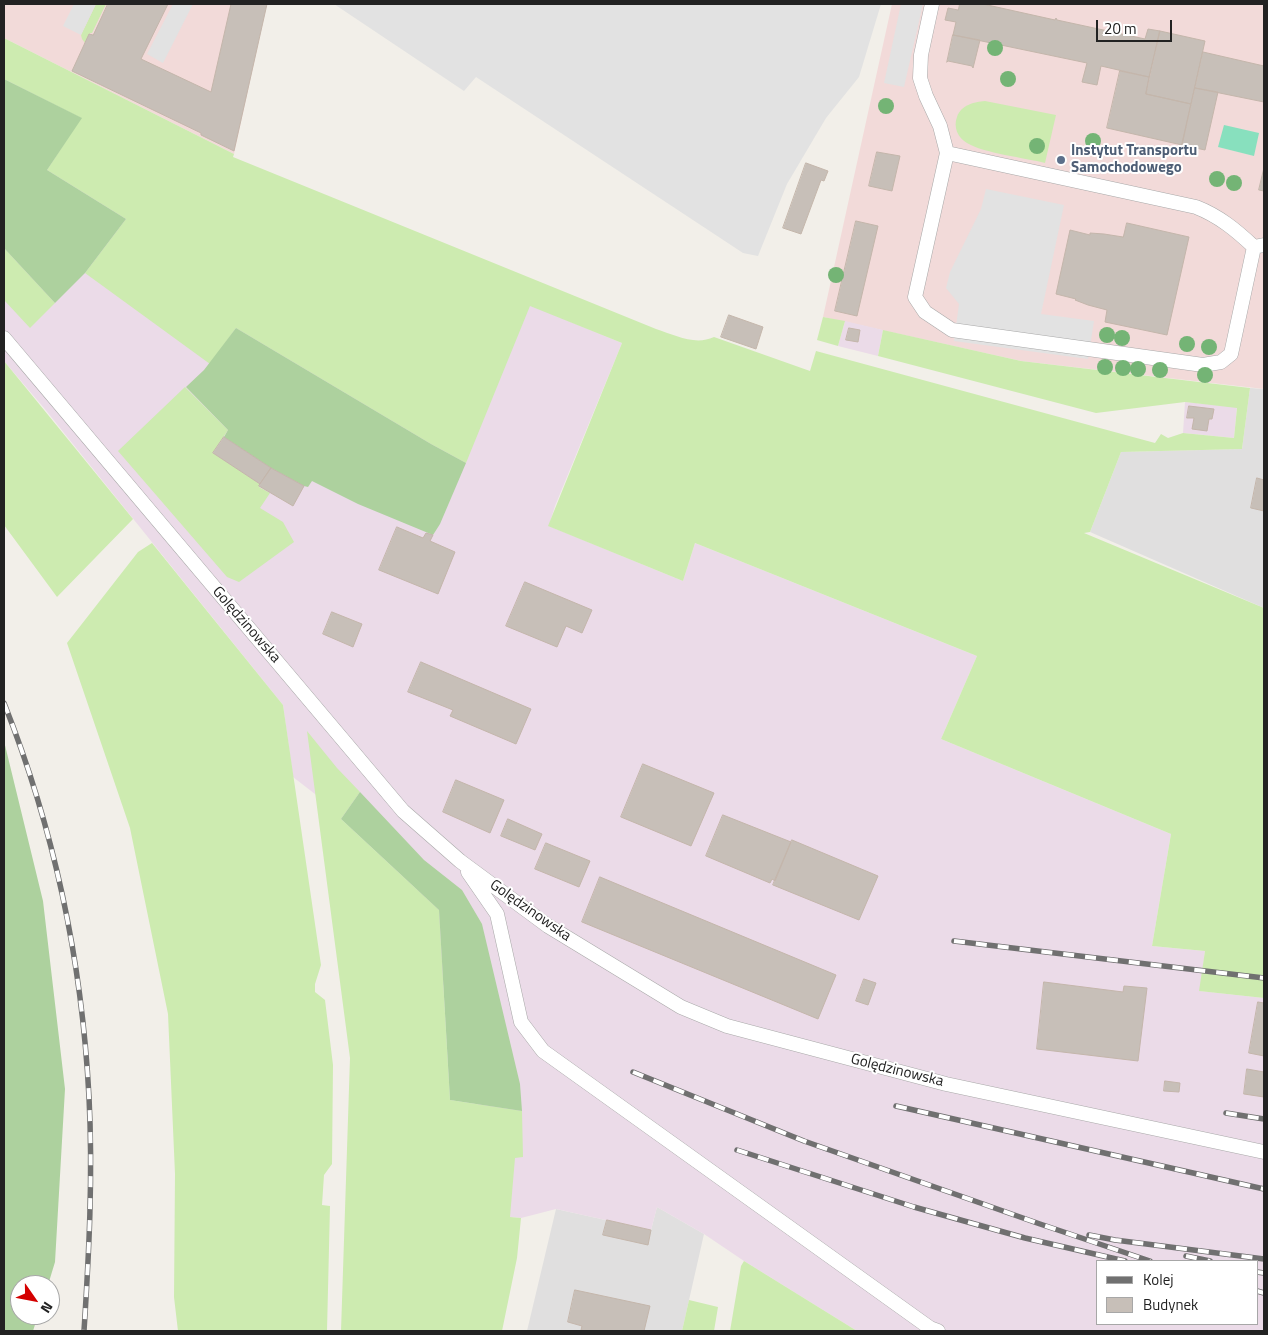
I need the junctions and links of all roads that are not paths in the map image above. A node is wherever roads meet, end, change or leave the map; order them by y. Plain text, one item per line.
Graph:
1 (932, 4) edge
2 (947, 153) junction
3 (1259, 246) edge
4 (4, 338) edge
5 (460, 861) junction
6 (1264, 1152) edge
7 (938, 1331) edge

1 - 2 lane
2 - 3 lane
2 - 3 lane
4 - 5 lane, Golędzinowska
5 - 6 lane, Golędzinowska
5 - 7 lane

